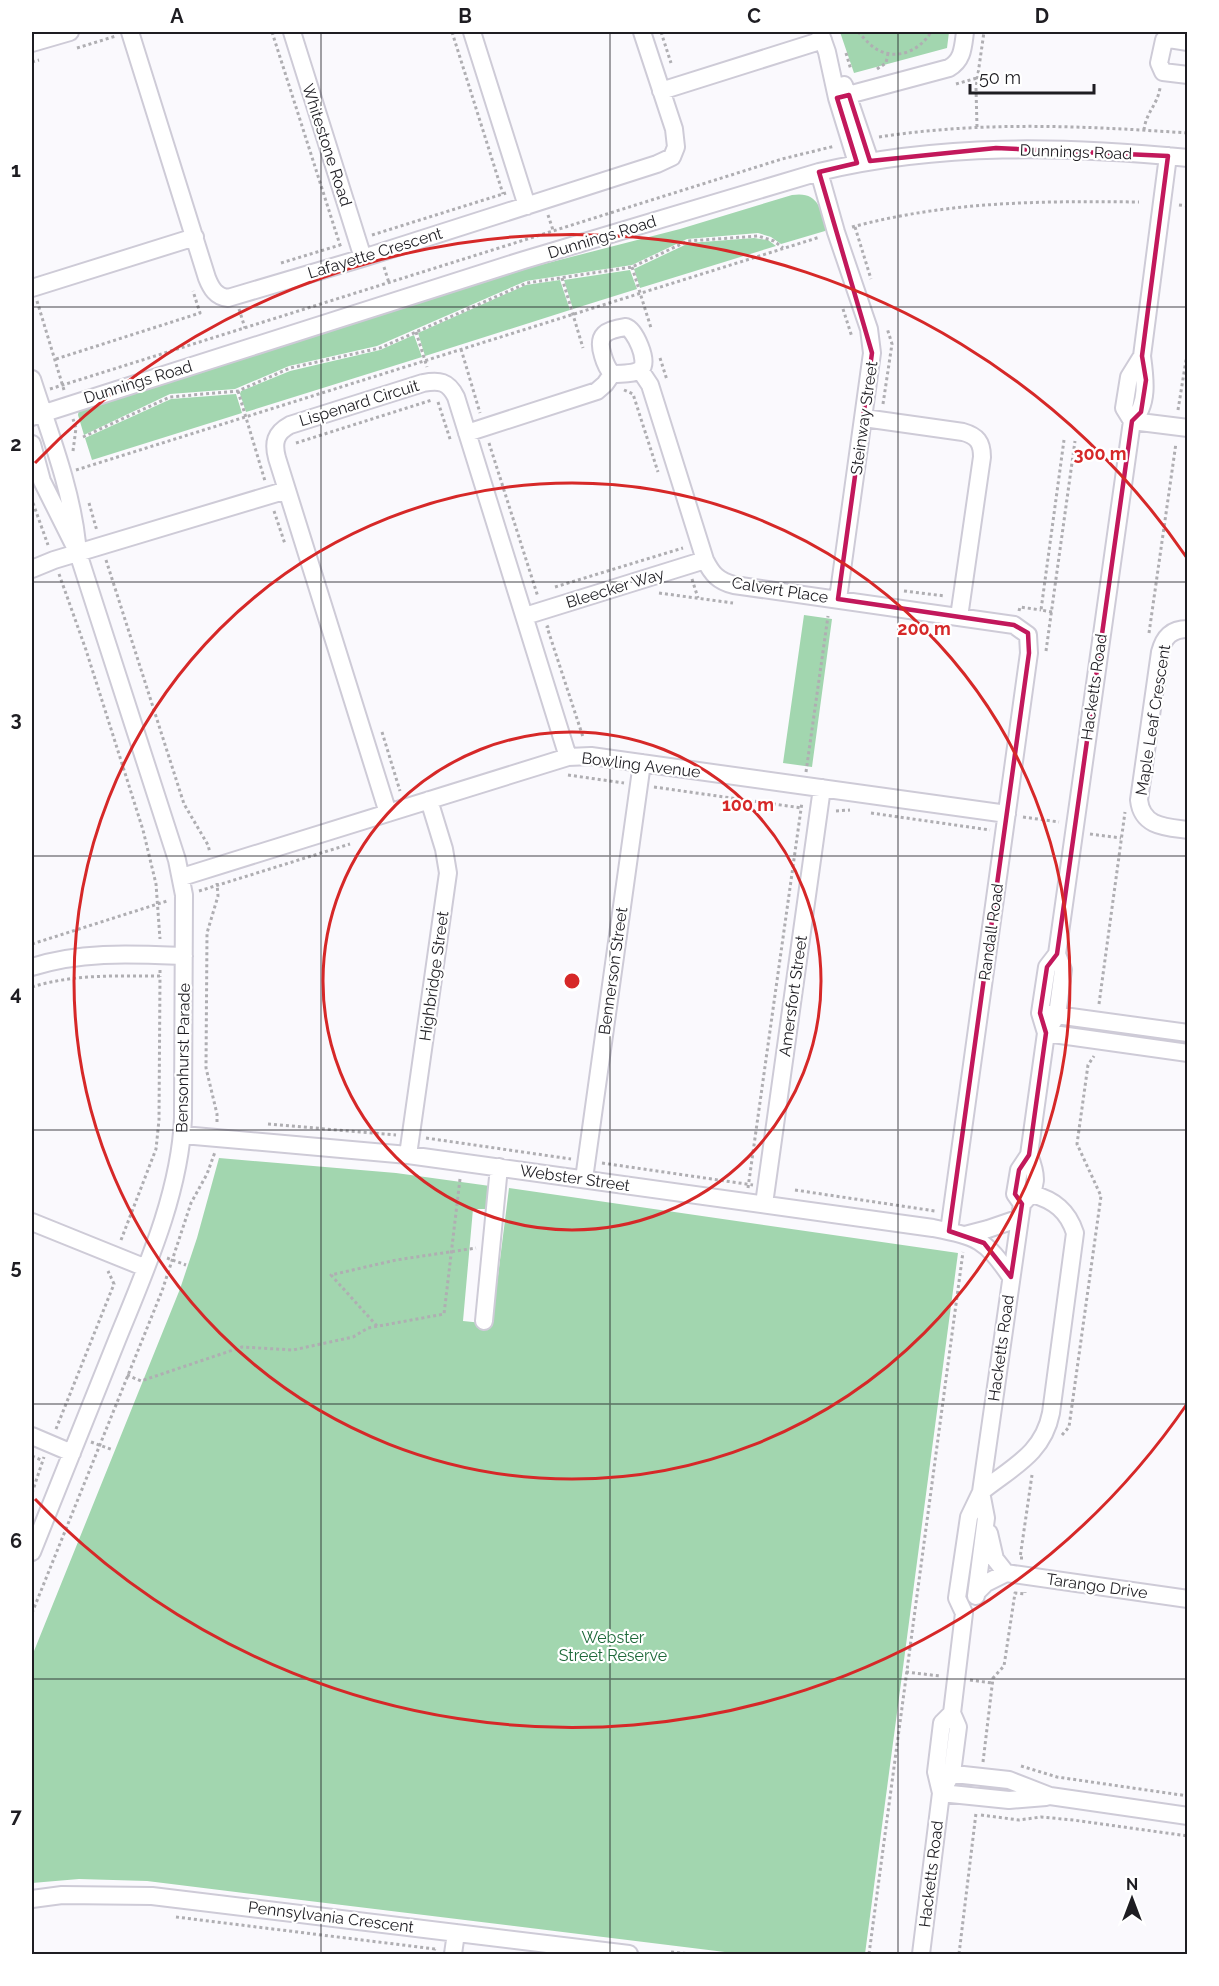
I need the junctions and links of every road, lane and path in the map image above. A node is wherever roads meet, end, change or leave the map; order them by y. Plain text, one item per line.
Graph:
1 (70, 32) edge
2 (291, 32) edge
3 (452, 32) edge
4 (472, 32) edge
5 (642, 32) edge
6 (661, 32) edge
7 (858, 32) edge
8 (930, 32) edge
9 (965, 32) edge
10 (984, 32) edge
11 (125, 33) edge
12 (1180, 38) edge
13 (823, 41) edge
14 (842, 43) dead end
15 (32, 44) edge
16 (76, 48) dead end
17 (888, 53) junction
18 (42, 59) dead end
19 (32, 62) edge
20 (869, 71) dead end
21 (1163, 72) junction
22 (853, 75) dead end
23 (1188, 75) edge
24 (678, 85) junction
25 (661, 91) junction
26 (843, 97) junction
27 (977, 127) dead end
28 (1144, 130) dead end
29 (1168, 156) junction
30 (1188, 158) edge
31 (864, 162) junction
32 (819, 172) junction
33 (503, 194) dead end
34 (1139, 202) dead end
35 (1179, 204) dead end
36 (527, 206) junction
37 (1188, 206) edge
38 (855, 227) junction
39 (836, 232) junction
40 (195, 237) junction
41 (783, 248) junction
42 (363, 258) junction
43 (632, 267) junction
44 (561, 278) junction
45 (872, 280) dead end
46 (32, 288) edge
47 (193, 291) dead end
48 (640, 292) junction
49 (841, 303) dead end
50 (572, 313) junction
51 (885, 323) dead end
52 (416, 332) junction
53 (654, 337) dead end
54 (855, 347) dead end
55 (657, 348) dead end
56 (1188, 348) edge
57 (462, 349) junction
58 (586, 358) dead end
59 (56, 359) junction
60 (425, 359) junction
61 (640, 370) junction
62 (612, 374) junction
63 (32, 379) edge
64 (668, 381) dead end
65 (624, 390) dead end
66 (238, 391) junction
67 (437, 398) dead end
68 (68, 404) junction
69 (37, 414) edge
70 (245, 416) junction
71 (864, 418) junction
72 (881, 420) junction
73 (1132, 421) junction
74 (484, 427) junction
75 (1182, 427) edge
76 (467, 433) junction
77 (83, 437) dead end
78 (1064, 440) dead end
79 (32, 444) edge
80 (291, 444) dead end
81 (74, 456) dead end
82 (76, 462) dead end
83 (70, 472) junction
84 (81, 480) dead end
85 (662, 482) dead end
86 (287, 490) junction
87 (32, 498) edge
88 (88, 502) dead end
89 (102, 546) junction
90 (78, 552) junction
91 (54, 560) junction
92 (705, 560) junction
93 (688, 565) junction
94 (32, 569) edge
95 (548, 590) dead end
96 (904, 591) dead end
97 (658, 592) dead end
98 (698, 598) junction
99 (829, 598) junction
100 (962, 599) junction
101 (742, 604) dead end
102 (542, 610) junction
103 (1052, 612) dead end
104 (525, 616) junction
105 (959, 617) junction
106 (558, 624) dead end
107 (547, 627) junction
108 (1188, 629) edge
109 (1027, 633) joint
110 (1148, 640) dead end
111 (583, 737) dead end
112 (568, 757) junction
113 (642, 763) junction
114 (568, 775) dead end
115 (639, 785) junction
116 (804, 786) junction
117 (822, 788) junction
118 (429, 800) junction
119 (1126, 803) dead end
120 (801, 808) junction
121 (819, 810) junction
122 (858, 812) dead end
123 (388, 813) junction
124 (870, 813) dead end
125 (1007, 814) junction
126 (1188, 830) edge
127 (1005, 832) junction
128 (360, 841) dead end
129 (208, 845) dead end
130 (182, 877) junction
131 (184, 895) junction
132 (218, 896) dead end
133 (158, 904) junction
134 (32, 944) edge
135 (1057, 954) junction
136 (160, 956) junction
137 (184, 956) junction
138 (32, 967) edge
139 (32, 987) edge
140 (1040, 1013) junction
141 (1057, 1015) junction
142 (1108, 1022) junction
143 (1046, 1033) junction
144 (1188, 1033) edge
145 (1105, 1041) junction
146 (1188, 1053) edge
147 (218, 1114) dead end
148 (264, 1124) dead end
149 (183, 1135) junction
150 (411, 1136) junction
151 (215, 1155) dead end
152 (408, 1155) junction
153 (586, 1161) junction
154 (499, 1167) junction
155 (460, 1179) dead end
156 (584, 1179) junction
157 (748, 1184) junction
158 (766, 1187) junction
159 (795, 1190) dead end
160 (746, 1202) junction
161 (764, 1204) junction
162 (1025, 1205) junction
163 (32, 1222) edge
164 (949, 1231) junction
165 (492, 1249) junction
166 (451, 1251) junction
167 (146, 1268) junction
168 (1011, 1277) junction
169 (484, 1321) dead end
170 (377, 1326) junction
171 (127, 1375) junction
172 (1061, 1435) dead end
173 (32, 1437) edge
174 (72, 1453) junction
175 (32, 1456) edge
176 (43, 1460) dead end
177 (1033, 1468) dead end
178 (981, 1492) junction
179 (986, 1518) junction
180 (32, 1552) edge
181 (1006, 1573) junction
182 (1028, 1576) junction
183 (977, 1592) junction
184 (1188, 1599) edge
185 (32, 1613) edge
186 (964, 1613) junction
187 (983, 1760) junction
188 (993, 1761) dead end
189 (1019, 1765) dead end
190 (944, 1772) junction
191 (980, 1777) junction
192 (941, 1793) junction
193 (1050, 1796) junction
194 (1188, 1796) edge
195 (978, 1797) junction
196 (976, 1815) junction
197 (1188, 1816) edge
198 (1188, 1836) edge
199 (32, 1899) edge
200 (170, 1917) dead end
201 (438, 1930) junction
202 (456, 1933) junction
203 (671, 1952) dead end
204 (453, 1954) edge
205 (471, 1954) edge
206 (478, 1954) edge
207 (629, 1954) edge
208 (690, 1954) edge
209 (921, 1954) edge
210 (958, 1954) edge

1 - 15 street
2 - 42 street, Whitestone Road
3 - 33 path
4 - 36 street
5 - 25 street, Lafayette Crescent
6 - 24 path
7 - 17 path
8 - 17 path
9 - 26 street
10 - 27 path
11 - 16 path
11 - 40 street, Lafayette Crescent
12 - 21 street
13 - 24 street
13 - 26 street
14 - 22 path
17 - 20 path
18 - 19 path
21 - 23 street
21 - 28 path
24 - 25 street
25 - 36 street, Lafayette Crescent
26 - 31 street
29 - 30 street, Dunnings Road
29 - 31 street, Dunnings Road
29 - 73 street, Hacketts Road
31 - 32 street, Dunnings Road
32 - 39 street, Steinway Street
32 - 68 street, Dunnings Road
34 - 38 path
35 - 37 path
36 - 42 street, Lafayette Crescent
38 - 39 path
38 - 45 path
39 - 41 path
39 - 71 street, Steinway Street
40 - 42 street, Lafayette Crescent
40 - 46 street
41 - 43 path
41 - 48 path
43 - 44 path
43 - 48 path
44 - 50 path
44 - 52 path
46 - 59 path
47 - 59 path
48 - 50 path
48 - 53 path
49 - 54 path
50 - 57 path
50 - 58 path
51 - 72 path
52 - 60 path
52 - 66 path
55 - 64 path
56 - 75 path
57 - 60 path
57 - 74 path
59 - 68 path
60 - 70 path
61 - 62 street
61 - 62 street, Calvert Place
61 - 92 street, Calvert Place
62 - 74 street
63 - 69 street, Bensonhurst Parade
65 - 85 path
66 - 70 path
66 - 77 path
67 - 80 path
68 - 69 street, Dunnings Road
68 - 81 path
69 - 83 street, Bensonhurst Parade
70 - 83 path
71 - 72 street
71 - 99 street, Steinway Street
72 - 100 street
73 - 75 street
73 - 135 street, Hacketts Road
74 - 76 street
74 - 102 path
75 - 110 path
76 - 86 street, Lispenard Circuit
76 - 104 street, Lispenard Circuit
78 - 103 path
79 - 90 street, Bensonhurst Parade
82 - 83 path
83 - 84 path
83 - 90 street, Bensonhurst Parade
86 - 89 street
86 - 123 street, Lispenard Circuit
87 - 91 path
88 - 89 path
89 - 90 street
89 - 129 path
90 - 91 street
90 - 130 street, Bensonhurst Parade
91 - 94 street
91 - 133 path
92 - 93 street, Bleecker Way
92 - 99 street, Calvert Place
93 - 95 path
93 - 98 path
93 - 102 street, Bleecker Way
96 - 100 path
97 - 98 path
98 - 101 path
99 - 105 street, Calvert Place
99 - 116 path
100 - 105 street
102 - 104 street, Bleecker Way
102 - 107 path
104 - 112 street, Lispenard Circuit
105 - 109 street, Calvert Place
106 - 107 path
107 - 111 path
108 - 126 street, Maple Leaf Crescent
109 - 125 street, Randall Road
112 - 113 street, Bowling Avenue
112 - 118 street, Bowling Avenue
113 - 115 street, Bennerson Street
113 - 116 street, Bowling Avenue
114 - 115 path
115 - 120 path
115 - 153 street, Bennerson Street
116 - 117 street, Bowling Avenue
116 - 120 path
117 - 121 street, Amersfort Street
117 - 125 street, Bowling Avenue
118 - 123 street, Bowling Avenue
118 - 150 street, Highbridge Street
119 - 142 path
120 - 121 path
120 - 157 path
121 - 122 path
121 - 158 street, Amersfort Street
123 - 130 street, Bowling Avenue
124 - 127 path
125 - 127 street, Randall Road
127 - 164 street, Randall Road
128 - 131 path
130 - 131 street, Bensonhurst Parade
131 - 133 path
131 - 137 street, Bensonhurst Parade
132 - 147 path
133 - 134 path
133 - 136 path
135 - 140 street, Hacketts Road
135 - 141 street, Hacketts Road
136 - 137 street
136 - 138 street
136 - 139 path
137 - 149 street, Bensonhurst Parade
140 - 141 street
140 - 143 street, Hacketts Road
141 - 142 street
141 - 143 street, Hacketts Road
142 - 144 street
143 - 145 street
143 - 162 street, Hacketts Road
145 - 146 street
145 - 172 path
148 - 150 path
149 - 152 street, Webster Street
149 - 167 street, Bensonhurst Parade
150 - 152 street, Highbridge Street
150 - 153 path
151 - 171 path
152 - 154 street, Webster Street
153 - 156 street, Bennerson Street
153 - 157 path
154 - 156 street, Webster Street
154 - 165 street
155 - 166 path
156 - 160 street, Webster Street
157 - 158 path
157 - 160 path
158 - 161 street, Amersfort Street
159 - 164 path
160 - 161 street, Webster Street
161 - 164 street, Webster Street
162 - 164 street, Webster Street
162 - 168 street, Hacketts Road
162 - 178 street
163 - 167 street
164 - 168 street, Webster Street
165 - 166 path
165 - 169 street
166 - 170 path
166 - 170 path
167 - 174 street, Bensonhurst Parade
168 - 178 street, Hacketts Road
170 - 171 path
171 - 185 path
173 - 174 street
174 - 180 street, Bensonhurst Parade
175 - 176 path
177 - 182 path
178 - 179 street, Hacketts Road
178 - 186 street, Hacketts Road
179 - 181 street
179 - 183 street, Hacketts Road
181 - 182 street, Tarango Drive
181 - 183 street
182 - 184 street, Tarango Drive
182 - 187 path
183 - 186 street, Hacketts Road
186 - 190 street, Hacketts Road
187 - 188 path
187 - 191 path
189 - 194 path
190 - 191 street
190 - 192 street, Hacketts Road
191 - 193 street
192 - 195 street
192 - 209 street, Hacketts Road
193 - 195 street
193 - 197 street
195 - 196 path
196 - 198 path
196 - 210 path
199 - 201 street, Pennsylvania Crescent
200 - 201 path
201 - 202 street, Pennsylvania Crescent
202 - 204 street
202 - 207 street, Pennsylvania Crescent
203 - 208 path
205 - 206 path

